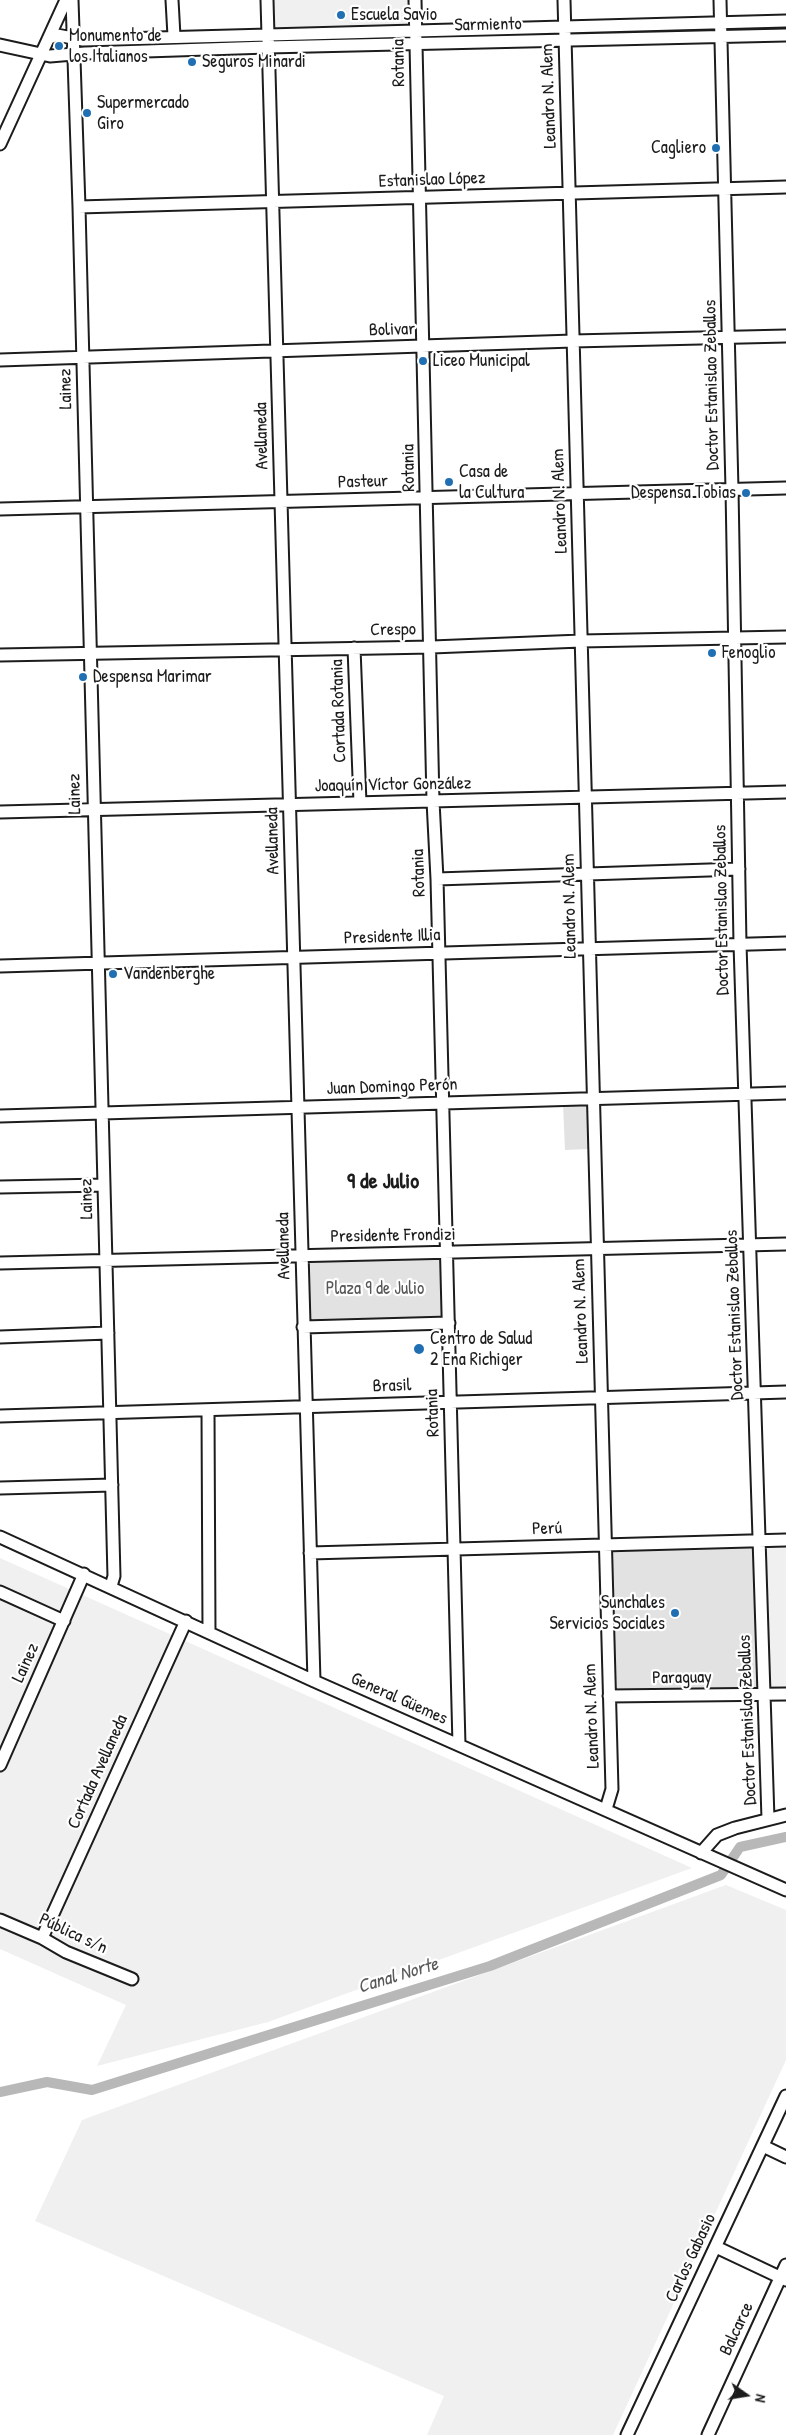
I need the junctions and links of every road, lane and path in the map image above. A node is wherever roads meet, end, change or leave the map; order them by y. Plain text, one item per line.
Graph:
1 (66, 0) edge
2 (72, 0) edge
3 (172, 0) edge
4 (267, 0) edge
5 (415, 0) edge
6 (564, 0) edge
7 (720, 0) edge
8 (786, 21) edge
9 (721, 22) junction
10 (565, 26) junction
11 (416, 30) junction
12 (268, 34) junction
13 (786, 35) edge
14 (174, 36) junction
15 (721, 36) junction
16 (49, 38) junction
17 (73, 38) junction
18 (565, 40) junction
19 (416, 44) junction
20 (0, 45) edge
21 (268, 47) junction
22 (73, 55) junction
23 (41, 56) junction
24 (0, 144) edge
25 (786, 186) edge
26 (725, 189) junction
27 (569, 192) junction
28 (420, 198) junction
29 (273, 202) junction
30 (79, 207) junction
31 (786, 336) edge
32 (729, 339) junction
33 (573, 341) junction
34 (424, 346) junction
35 (278, 351) junction
36 (83, 357) junction
37 (0, 360) edge
38 (786, 488) edge
39 (732, 489) junction
40 (577, 494) junction
41 (428, 498) junction
42 (281, 502) junction
43 (87, 507) junction
44 (0, 509) edge
45 (786, 637) edge
46 (734, 638) junction
47 (581, 641) junction
48 (432, 647) junction
49 (354, 648) junction
50 (285, 649) junction
51 (91, 653) junction
52 (0, 655) edge
53 (786, 792) edge
54 (736, 793) junction
55 (586, 796) junction
56 (433, 802) junction
57 (360, 803) junction
58 (290, 805) junction
59 (93, 810) junction
60 (0, 812) edge
61 (739, 869) junction
62 (587, 874) junction
63 (438, 878) junction
64 (786, 943) edge
65 (740, 944) junction
66 (589, 949) junction
67 (439, 953) junction
68 (293, 957) junction
69 (99, 963) junction
70 (0, 966) edge
71 (786, 1092) edge
72 (744, 1094) junction
73 (593, 1098) junction
74 (443, 1103) junction
75 (298, 1107) junction
76 (102, 1113) junction
77 (0, 1116) edge
78 (104, 1185) junction
79 (0, 1188) edge
80 (750, 1244) junction
81 (786, 1244) edge
82 (597, 1248) junction
83 (447, 1252) junction
84 (302, 1256) junction
85 (106, 1261) junction
86 (0, 1264) edge
87 (449, 1323) junction
88 (303, 1327) junction
89 (108, 1333) junction
90 (0, 1337) edge
91 (786, 1392) edge
92 (755, 1393) junction
93 (601, 1398) junction
94 (450, 1402) junction
95 (306, 1406) junction
96 (208, 1410) junction
97 (110, 1412) junction
98 (0, 1416) edge
99 (112, 1485) junction
100 (0, 1488) edge
101 (0, 1537) edge
102 (759, 1540) junction
103 (786, 1540) edge
104 (605, 1545) junction
105 (455, 1549) junction
106 (310, 1553) junction
107 (84, 1574) junction
108 (111, 1586) junction
109 (0, 1592) edge
110 (64, 1621) junction
111 (186, 1621) junction
112 (209, 1632) junction
113 (314, 1680) junction
114 (764, 1694) junction
115 (786, 1694) edge
116 (609, 1696) junction
117 (459, 1745) junction
118 (0, 1765) edge
119 (606, 1810) junction
120 (786, 1815) edge
121 (768, 1819) junction
122 (701, 1853) junction
123 (786, 1890) edge
124 (0, 1920) edge
125 (42, 1938) junction
126 (132, 1979) dead end
127 (786, 2096) edge
128 (763, 2146) junction
129 (786, 2157) edge
130 (716, 2247) junction
131 (786, 2266) edge
132 (783, 2279) edge
133 (627, 2435) edge
134 (708, 2435) edge

1 - 16 street
2 - 17 street, Lainez
3 - 14 street
4 - 12 street, Avellaneda
5 - 11 street, Rotania
6 - 10 street, Leandro N. Alem
7 - 9 street, Doctor Estanislao Zeballos
8 - 9 street, Sarmiento
9 - 10 street, Sarmiento
9 - 15 street, Doctor Estanislao Zeballos
10 - 11 street, Sarmiento
10 - 18 street, Leandro N. Alem
11 - 12 street, Sarmiento
11 - 19 street, Rotania
12 - 14 street, Sarmiento
12 - 21 street, Avellaneda
13 - 15 street, Sarmiento
14 - 17 street, Sarmiento
15 - 18 street, Sarmiento
15 - 26 street, Doctor Estanislao Zeballos
16 - 17 street, Sarmiento
16 - 23 street
17 - 22 street, Lainez
18 - 19 street, Sarmiento
18 - 27 street, Leandro N. Alem
19 - 21 street, Sarmiento
19 - 28 street, Rotania
20 - 23 street, Sarmiento
21 - 22 street, Sarmiento
21 - 29 street, Avellaneda
22 - 23 street, Sarmiento
22 - 30 street, Lainez
23 - 24 street
25 - 26 street, Estanislao López
26 - 27 street, Estanislao López
26 - 32 street, Doctor Estanislao Zeballos
27 - 28 street, Estanislao López
27 - 33 street, Leandro N. Alem
28 - 29 street, Estanislao López
28 - 34 street, Rotania
29 - 30 street, Estanislao López
29 - 35 street, Avellaneda
30 - 36 street, Lainez
31 - 32 street, Bolivar
32 - 33 street, Bolivar
32 - 39 street, Doctor Estanislao Zeballos
33 - 34 street, Bolivar
33 - 40 street, Leandro N. Alem
34 - 35 street, Bolivar
34 - 41 street, Rotania
35 - 36 street, Bolivar
35 - 42 street, Avellaneda
36 - 37 street, Bolivar
36 - 43 street, Lainez
38 - 39 street, Pasteur
39 - 40 street, Pasteur
39 - 46 street, Doctor Estanislao Zeballos
40 - 41 street, Pasteur
40 - 47 street, Leandro N. Alem
41 - 42 street, Pasteur
41 - 48 street, Rotania
42 - 43 street, Pasteur
42 - 50 street, Avellaneda
43 - 44 street, Pasteur
43 - 51 street, Lainez
45 - 46 street, Crespo
46 - 47 street, Crespo
46 - 54 street, Doctor Estanislao Zeballos
47 - 48 street, Crespo
47 - 55 street, Leandro N. Alem
48 - 49 street, Crespo
48 - 56 street, Rotania
49 - 50 street, Crespo
49 - 57 street, Cortada Rotania
50 - 51 street, Crespo
50 - 58 street, Avellaneda
51 - 52 street, Crespo
51 - 59 street, Lainez
53 - 54 street, Joaquín Víctor González
54 - 55 street, Joaquín Víctor González
54 - 61 street, Doctor Estanislao Zeballos
55 - 56 street, Joaquín Víctor González
55 - 62 street, Leandro N. Alem
56 - 57 street, Joaquín Víctor González
56 - 63 street, Rotania
57 - 58 street, Joaquín Víctor González
58 - 59 street, Joaquín Víctor González
58 - 68 street, Avellaneda
59 - 60 street, Joaquín Víctor González
59 - 69 street, Lainez
61 - 62 street
61 - 65 street, Doctor Estanislao Zeballos
62 - 63 street
62 - 66 street, Leandro N. Alem
63 - 67 street, Rotania
64 - 65 street, Presidente Illia
65 - 66 street, Presidente Illia
65 - 72 street, Doctor Estanislao Zeballos
66 - 67 street, Presidente Illia
66 - 73 street, Leandro N. Alem
67 - 68 street, Presidente Illia
67 - 74 street, Rotania
68 - 69 street, Presidente Illia
68 - 75 street, Avellaneda
69 - 70 street, Presidente Illia
69 - 76 street, Lainez
71 - 72 street, Juan Domingo Perón
72 - 73 street, Juan Domingo Perón
72 - 80 street, Doctor Estanislao Zeballos
73 - 74 street, Juan Domingo Perón
73 - 82 street, Leandro N. Alem
74 - 75 street, Juan Domingo Perón
74 - 83 street, Rotania
75 - 76 street, Juan Domingo Perón
75 - 84 street, Avellaneda
76 - 77 street, Juan Domingo Perón
76 - 78 street, Lainez
78 - 79 street
78 - 85 street, Lainez
80 - 81 street, Presidente Frondizi
80 - 82 street, Presidente Frondizi
80 - 92 street, Doctor Estanislao Zeballos
82 - 83 street, Presidente Frondizi
82 - 93 street, Leandro N. Alem
83 - 84 street, Presidente Frondizi
83 - 87 street, Rotania
84 - 85 street, Presidente Frondizi
84 - 88 street, Avellaneda
85 - 86 street, Presidente Frondizi
85 - 89 street, Lainez
87 - 88 street
87 - 94 street, Rotania
88 - 95 street, Avellaneda
89 - 90 street
89 - 97 street, Lainez
91 - 92 street, Brasil
92 - 93 street, Brasil
92 - 102 street, Doctor Estanislao Zeballos
93 - 94 street, Brasil
93 - 104 street, Leandro N. Alem
94 - 95 street, Brasil
94 - 105 street, Rotania
95 - 96 street, Brasil
95 - 106 street, Avellaneda
96 - 97 street, Brasil
96 - 112 street
97 - 98 street, Brasil
97 - 99 street, Lainez
99 - 100 street
99 - 108 street, Lainez
101 - 107 street, General Güemes
102 - 103 street, Perú
102 - 104 street, Perú
102 - 114 street, Doctor Estanislao Zeballos
104 - 105 street, Perú
104 - 116 street, Leandro N. Alem
105 - 106 street, Perú
105 - 117 street, Rotania
106 - 113 street, Avellaneda
107 - 108 street, General Güemes
107 - 110 street, Lainez
108 - 111 street, General Güemes
109 - 110 street
110 - 118 street, Lainez
111 - 112 street, General Güemes
111 - 125 street, Cortada Avellaneda
112 - 113 street, General Güemes
113 - 117 street, General Güemes
114 - 115 street, Paraguay
114 - 116 street, Paraguay
114 - 121 street, Doctor Estanislao Zeballos
116 - 119 street, Leandro N. Alem
117 - 119 street, General Güemes
119 - 122 street, General Güemes
120 - 121 street
121 - 122 street
122 - 123 street, General Güemes
124 - 125 street, Pública s/n
125 - 126 street, Pública s/n
127 - 128 street, Carlos Gabasio
128 - 129 street
128 - 130 street, Carlos Gabasio
130 - 132 street
130 - 133 street, Carlos Gabasio
131 - 132 street, Balcarce
132 - 134 street, Balcarce

